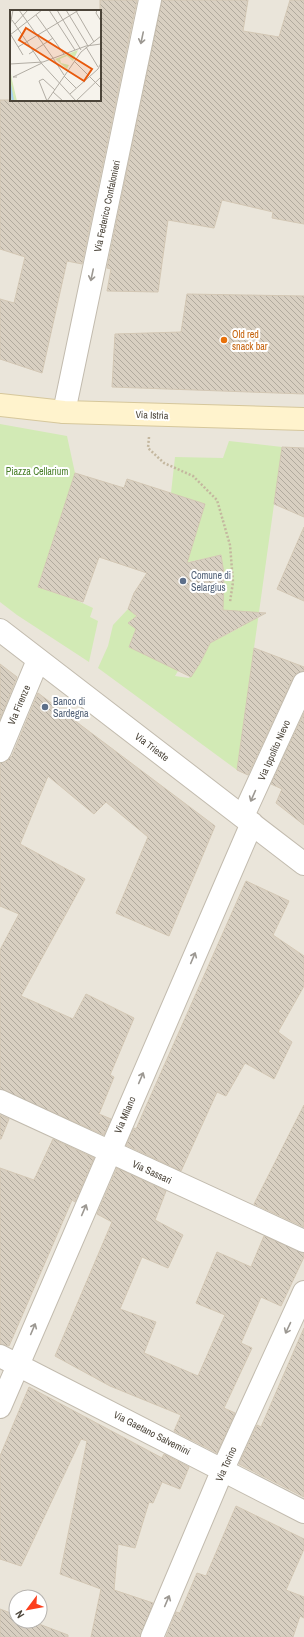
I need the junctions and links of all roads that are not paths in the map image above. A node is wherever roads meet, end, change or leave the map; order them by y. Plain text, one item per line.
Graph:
1 (150, 0) edge
2 (0, 405) edge
3 (64, 412) junction
4 (304, 419) edge
5 (0, 630) edge
6 (38, 660) junction
7 (304, 684) edge
8 (0, 751) edge
9 (247, 820) junction
10 (304, 864) edge
11 (0, 1101) edge
12 (109, 1152) junction
13 (304, 1241) edge
14 (304, 1292) edge
15 (9, 1361) edge
16 (0, 1407) edge
17 (223, 1469) junction
18 (304, 1512) edge
19 (152, 1637) edge

1 -> 3 street, Via Federico Confalonieri
2 - 3 main road, Via Istria
3 - 4 main road, Via Istria
5 - 6 street, Via Trieste
6 - 8 street, Via Firenze
6 - 9 street, Via Trieste
7 -> 9 street, Via Ippolito Nievo
9 - 10 street, Via Trieste
12 -> 9 street, Via Milano
11 - 12 street, Via Sassari
12 - 13 street, Via Sassari
15 -> 12 street, Via Milano
14 -> 17 street, Via Torino
15 - 16 street, Via Milano
15 - 17 street, Via Gaetano Salvemini
17 - 18 street, Via Gaetano Salvemini
19 -> 17 street, Via Torino

